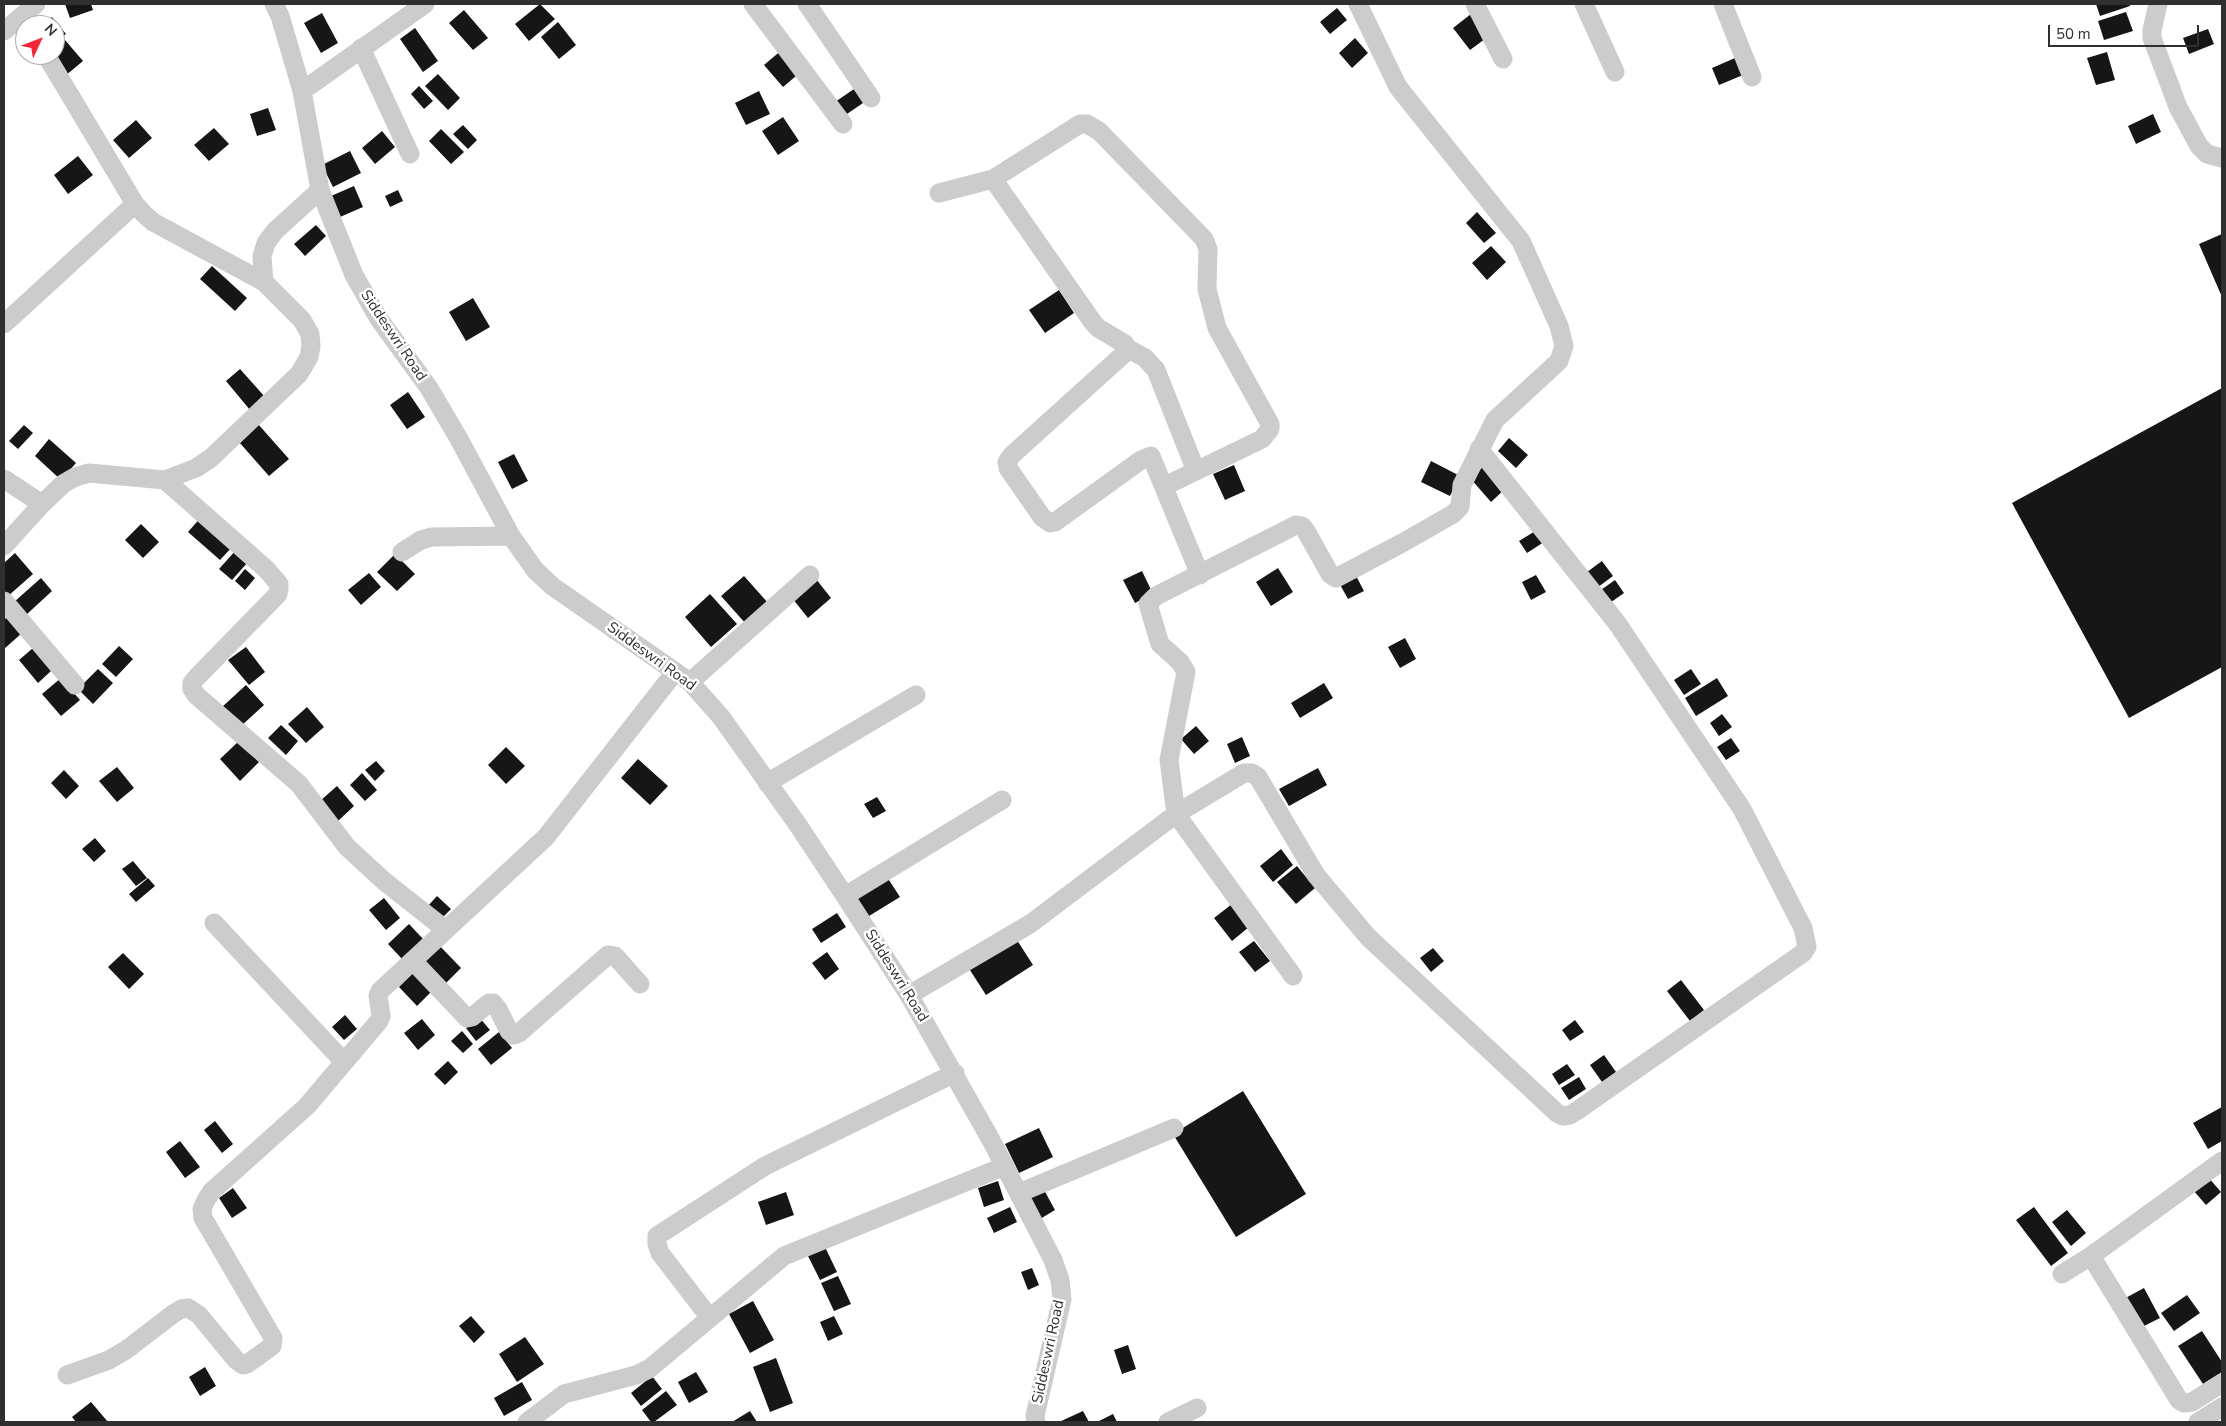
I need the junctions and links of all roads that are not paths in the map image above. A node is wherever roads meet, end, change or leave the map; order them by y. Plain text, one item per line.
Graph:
1 (274, 4) edge
2 (425, 4) edge
3 (753, 4) edge
4 (807, 4) edge
5 (1358, 4) edge
6 (1475, 4) edge
7 (1584, 4) edge
8 (1723, 4) edge
9 (2158, 4) edge
10 (29, 14) edge
11 (4, 31) edge
12 (361, 48) junction
13 (1503, 59) dead end
14 (52, 65) edge
15 (1616, 72) dead end
16 (1752, 77) dead end
17 (302, 91) junction
18 (871, 98) dead end
19 (842, 124) dead end
20 (410, 154) dead end
21 (2222, 158) edge
22 (993, 179) junction
23 (320, 190) junction
24 (939, 193) dead end
25 (135, 204) junction
26 (264, 282) junction
27 (4, 324) edge
28 (1127, 348) junction
29 (1479, 449) junction
30 (1196, 471) junction
31 (4, 479) edge
32 (165, 480) junction
33 (1165, 486) junction
34 (42, 504) junction
35 (511, 536) junction
36 (4, 546) edge
37 (402, 552) dead end
38 (810, 575) dead end
39 (1200, 575) junction
40 (4, 601) edge
41 (683, 677) junction
42 (75, 685) dead end
43 (916, 695) dead end
44 (767, 783) junction
45 (1002, 800) dead end
46 (1176, 814) junction
47 (846, 896) junction
48 (214, 923) dead end
49 (446, 930) junction
50 (413, 961) junction
51 (1293, 976) dead end
52 (640, 984) dead end
53 (909, 995) junction
54 (344, 1062) junction
55 (955, 1074) junction
56 (1174, 1128) dead end
57 (2222, 1161) edge
58 (1005, 1166) junction
59 (1019, 1193) junction
60 (2091, 1256) junction
61 (2062, 1274) dead end
62 (710, 1318) junction
63 (67, 1375) dead end
64 (2222, 1383) edge
65 (2222, 1407) edge
66 (1197, 1408) dead end
67 (1032, 1420) edge
68 (527, 1422) edge
69 (1168, 1422) edge
70 (2198, 1422) edge

1 - 17 street, Siddeswri Road
2 - 12 street
3 - 19 street
4 - 18 street
5 - 29 street
6 - 13 street
7 - 15 street
8 - 16 street
9 - 21 street
10 - 11 street
12 - 17 street
12 - 20 street
14 - 25 street
17 - 23 street, Siddeswri Road
22 - 24 street
22 - 28 street
22 - 30 street
23 - 26 street
23 - 35 street, Siddeswri Road
25 - 26 street
25 - 27 street
26 - 32 street
28 - 30 street
28 - 33 street
29 - 39 street
29 - 46 street
30 - 33 street
31 - 34 street
32 - 34 street
32 - 49 street
33 - 39 street
34 - 36 street
35 - 37 street
35 - 41 street, Siddeswri Road
38 - 41 street
39 - 46 street
40 - 42 street
41 - 44 street, Siddeswri Road
41 - 49 street
43 - 44 street
44 - 47 street, Siddeswri Road
45 - 47 street
46 - 51 street
46 - 53 street
47 - 53 street, Siddeswri Road
48 - 54 street
49 - 50 street
50 - 52 street
50 - 54 street
53 - 55 street, Siddeswri Road
54 - 63 street
55 - 58 street, Siddeswri Road
55 - 62 street
56 - 59 street
57 - 60 street
58 - 59 street, Siddeswri Road
58 - 62 street
59 - 67 street, Siddeswri Road
60 - 61 street
60 - 64 street
62 - 68 street
65 - 70 street
66 - 69 street

